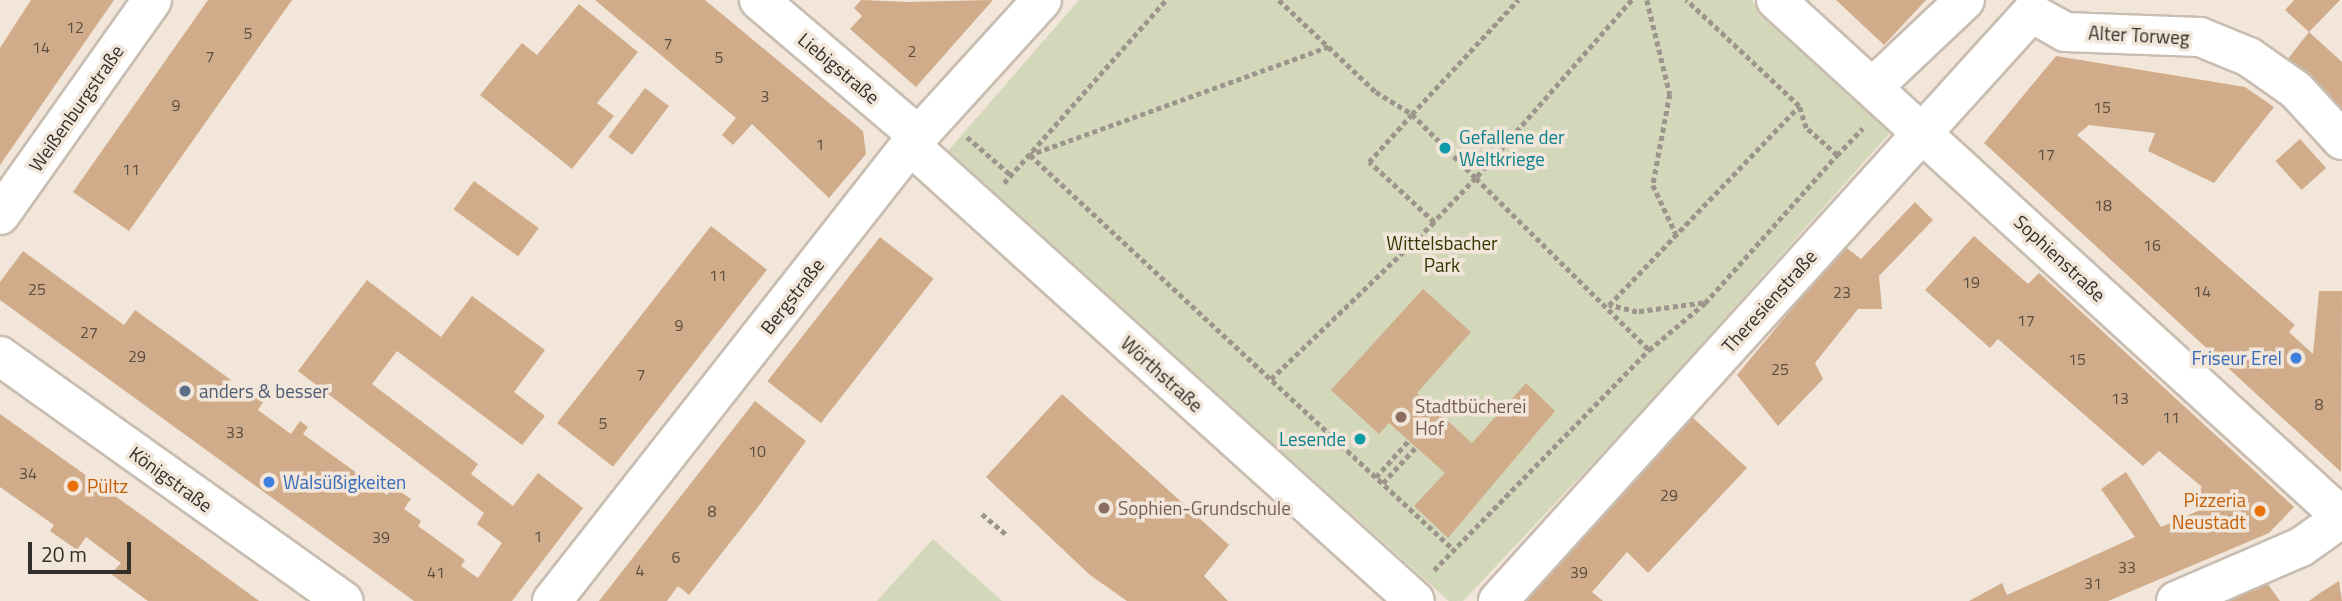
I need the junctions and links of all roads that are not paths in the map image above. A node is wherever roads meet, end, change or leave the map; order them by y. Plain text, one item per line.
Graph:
1 (152, 0) edge
2 (759, 0) edge
3 (1042, 0) edge
4 (1776, 0) edge
5 (1965, 0) edge
6 (2027, 7) edge
7 (1874, 86) junction
8 (923, 132) junction
9 (1922, 132) junction
10 (2342, 139) edge
11 (0, 215) edge
12 (0, 356) edge
13 (2342, 518) edge
14 (1412, 598) edge
15 (343, 601) edge
16 (552, 601) edge
17 (1498, 601) edge
18 (2176, 601) edge

1 - 11 street, Weißenburgstraße
2 - 8 street, Liebigstraße
3 - 8 street, Bergstraße
4 - 7 street, Sophienstraße
5 - 7 street
6 - 9 street, Theresienstraße
6 - 10 street, Alter Torweg
7 - 9 street, Sophienstraße
8 - 14 street, Wörthstraße
8 - 16 street, Bergstraße
9 - 13 street, Sophienstraße
9 - 17 street, Theresienstraße
12 - 15 street, Königstraße
13 - 18 street

